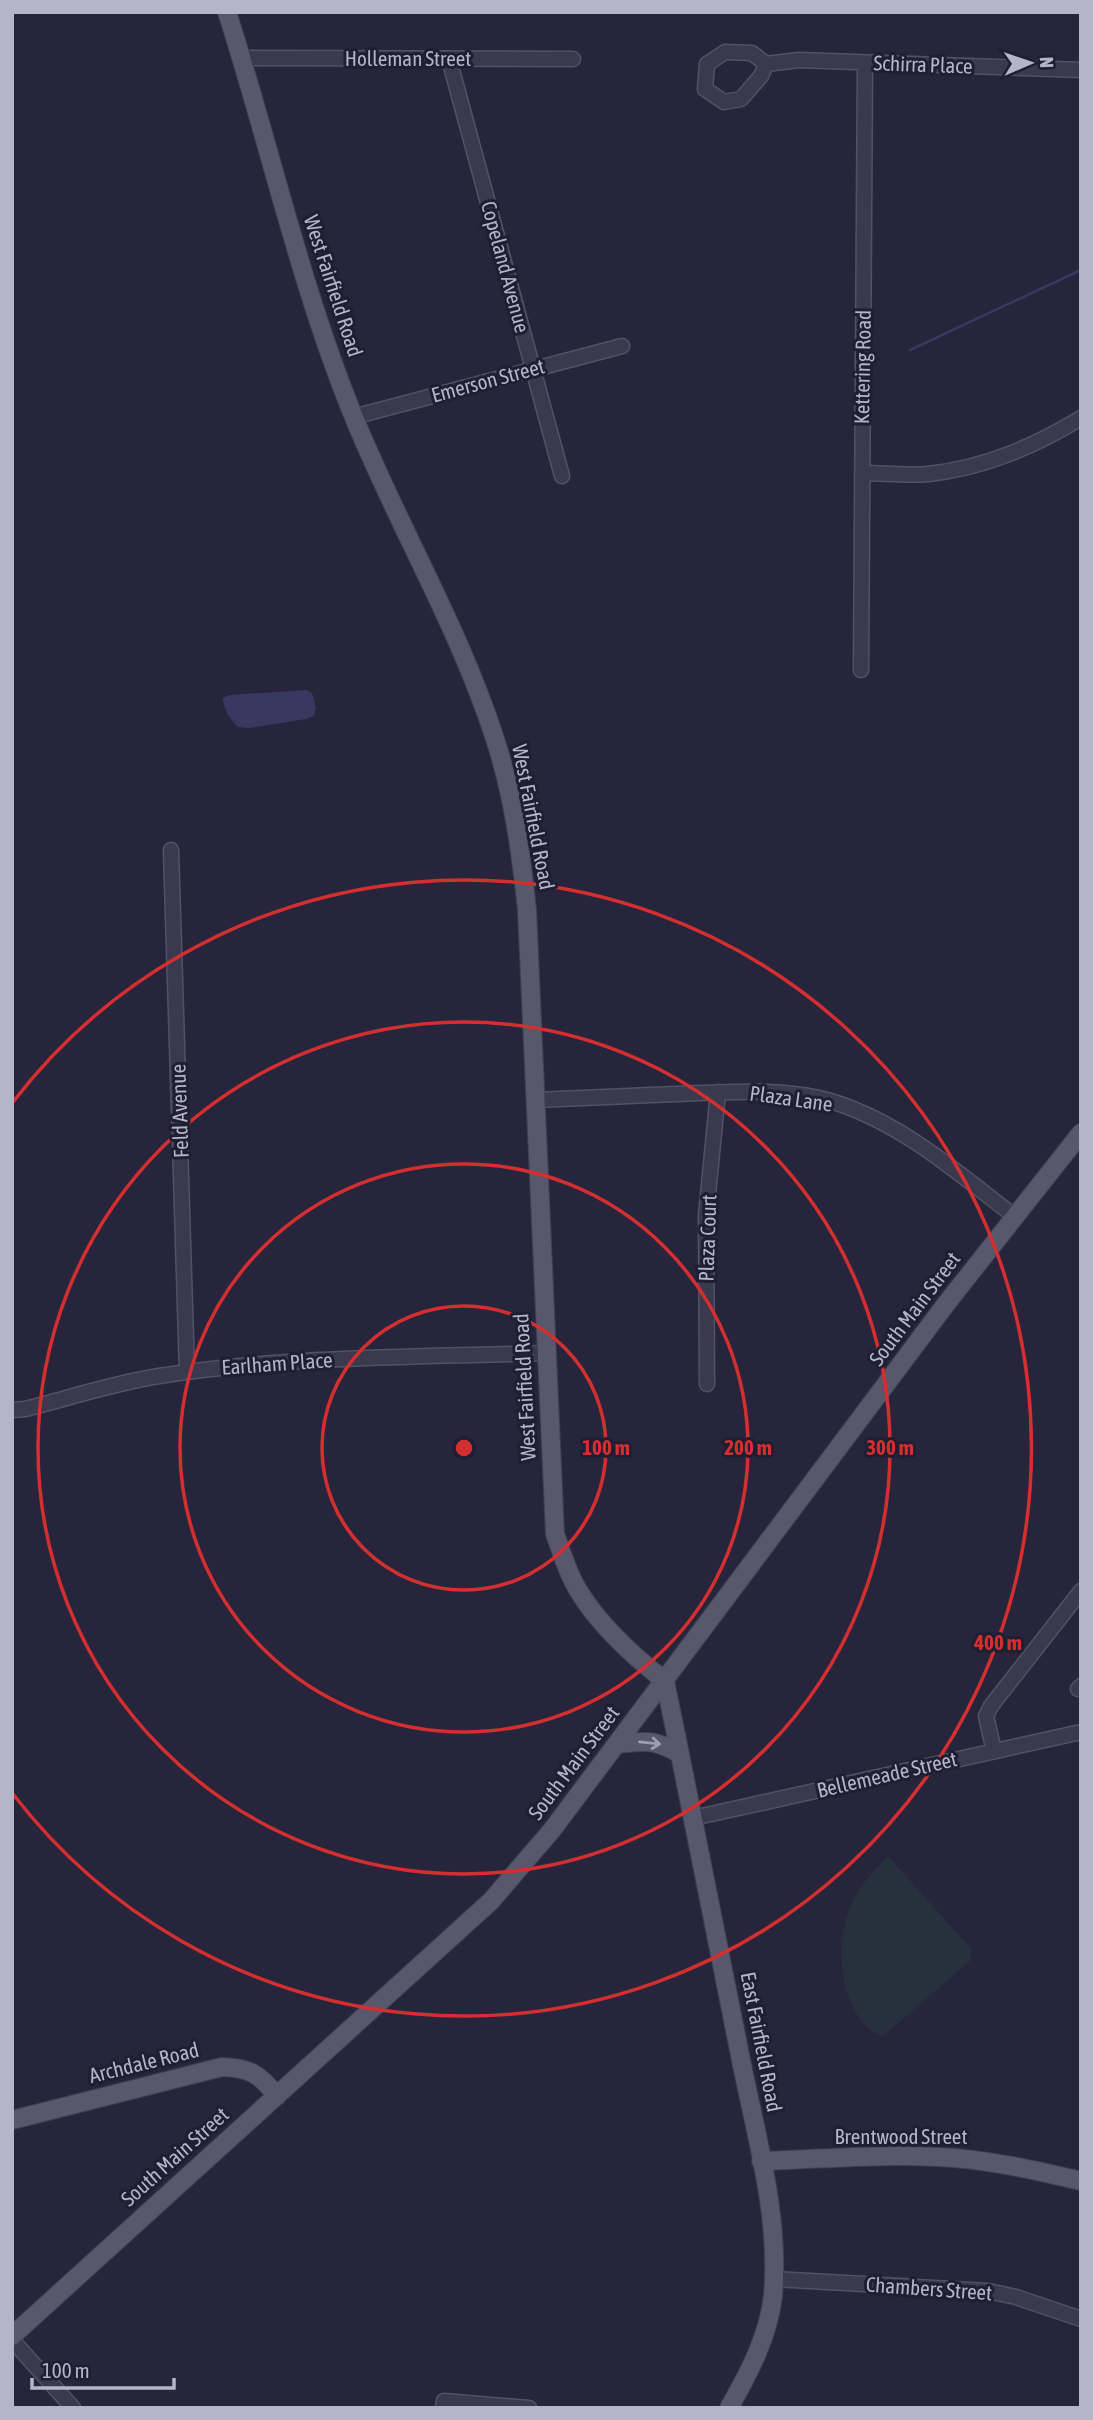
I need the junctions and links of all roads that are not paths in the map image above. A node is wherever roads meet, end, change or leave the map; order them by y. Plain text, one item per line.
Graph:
1 (227, 12) edge
2 (242, 58) junction
3 (449, 59) junction
4 (573, 59) dead end
5 (766, 64) dead end
6 (865, 64) junction
7 (1081, 69) edge
8 (622, 346) dead end
9 (533, 369) junction
10 (353, 416) junction
11 (1081, 418) edge
12 (862, 472) junction
13 (562, 476) dead end
14 (861, 670) dead end
15 (171, 850) dead end
16 (718, 1092) junction
17 (536, 1100) junction
18 (1081, 1133) edge
19 (1014, 1216) junction
20 (546, 1353) junction
21 (187, 1371) junction
22 (706, 1384) dead end
23 (12, 1410) edge
24 (1081, 1591) edge
25 (665, 1681) junction
26 (1081, 1732) edge
27 (618, 1744) junction
28 (993, 1751) junction
29 (680, 1754) junction
30 (694, 1818) junction
31 (277, 2096) junction
32 (12, 2120) edge
33 (761, 2161) junction
34 (1081, 2182) edge
35 (774, 2279) junction
36 (1081, 2319) edge
37 (12, 2338) edge
38 (444, 2404) edge
39 (73, 2408) edge
40 (529, 2408) edge
41 (729, 2408) edge

1 - 2 main road, West Fairfield Road
2 - 3 street, Holleman Street
2 - 10 main road, West Fairfield Road
3 - 4 street, Holleman Street
3 - 9 street, Copeland Avenue
5 - 6 street, Schirra Place
6 - 7 street, Schirra Place
6 - 12 street, Kettering Road
8 - 9 street, Emerson Street
9 - 10 street, Emerson Street
9 - 13 street, Copeland Avenue
10 - 17 main road, West Fairfield Road
11 - 12 street
12 - 14 street, Kettering Road
15 - 21 street, Feld Avenue
16 - 17 street, Plaza Lane
16 - 19 street, Plaza Lane
16 - 22 street, Plaza Court
17 - 20 main road, West Fairfield Road
18 - 19 main road, South Main Street
19 - 25 main road, South Main Street
20 - 21 street, Earlham Place
20 - 25 main road, West Fairfield Road
21 - 23 street, Earlham Place
24 - 28 street
25 - 27 main road, South Main Street
25 - 29 main road, East Fairfield Road
26 - 28 street, Bellemeade Street
27 -> 29 main road
27 - 31 main road, South Main Street
28 - 30 street, Bellemeade Street
29 - 30 main road, East Fairfield Road
30 - 33 main road, East Fairfield Road
31 - 32 main road, Archdale Road
31 - 37 main road, South Main Street
33 - 34 main road, Brentwood Street
33 - 35 main road, East Fairfield Road
35 - 36 street, Chambers Street
35 - 41 main road, East Fairfield Road
37 - 39 street
38 - 40 street

